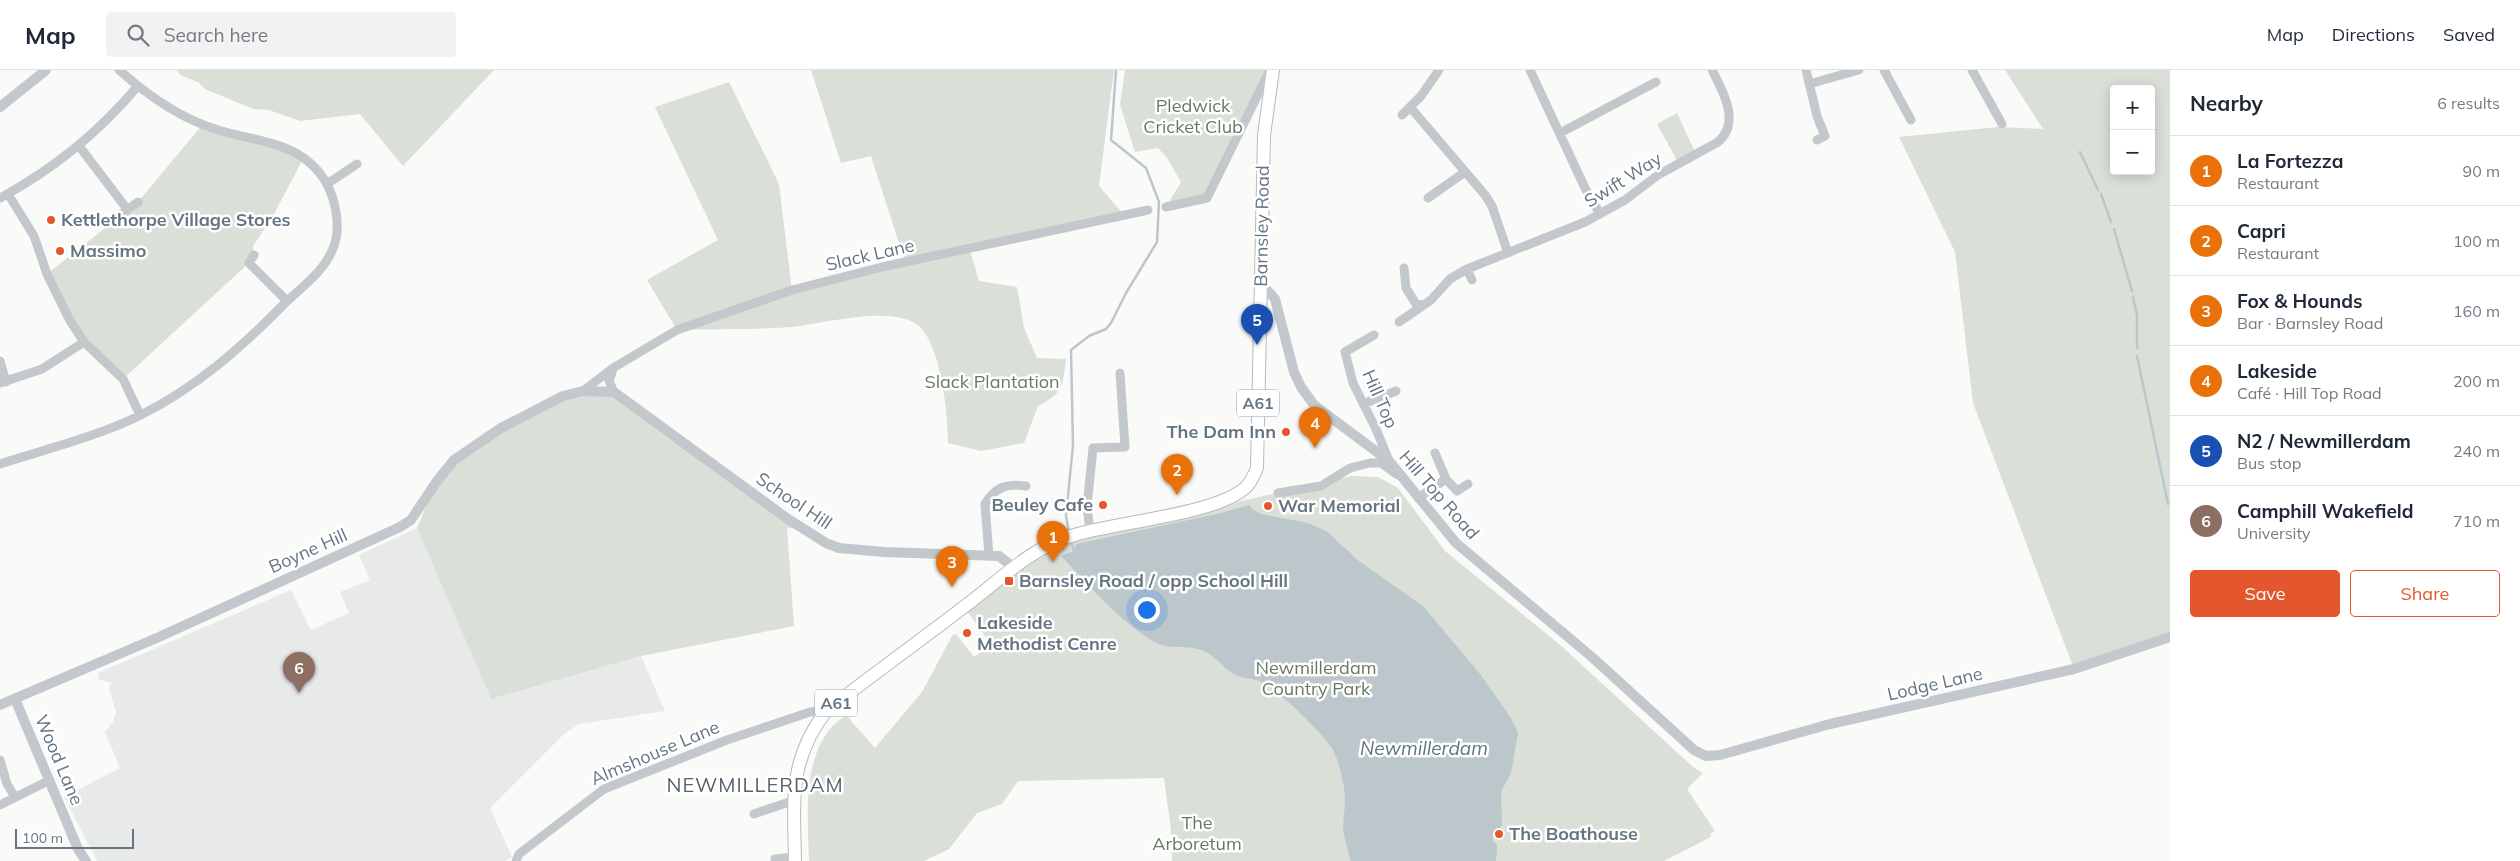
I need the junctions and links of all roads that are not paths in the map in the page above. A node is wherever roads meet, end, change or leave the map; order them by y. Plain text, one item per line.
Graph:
1 (46, 70) edge
2 (119, 70) edge
3 (1271, 70) edge
4 (1439, 70) edge
5 (1530, 70) edge
6 (1712, 70) edge
7 (1806, 70) edge
8 (1858, 70) edge
9 (1884, 70) edge
10 (1972, 70) edge
11 (1649, 83) dead end
12 (1809, 84) junction
13 (137, 87) junction
14 (0, 107) edge
15 (1410, 107) junction
16 (1402, 115) dead end
17 (1911, 120) dead end
18 (2002, 124) dead end
19 (1560, 134) junction
20 (1824, 139) dead end
21 (79, 146) junction
22 (357, 164) dead end
23 (1465, 172) junction
24 (327, 184) junction
25 (1436, 192) junction
26 (4, 196) edge
27 (1428, 198) dead end
28 (1442, 201) dead end
29 (138, 202) dead end
30 (1166, 207) dead end
31 (126, 209) junction
32 (1148, 210) dead end
33 (1600, 214) junction
34 (119, 216) dead end
35 (1508, 253) junction
36 (254, 256) dead end
37 (1404, 268) dead end
38 (1468, 269) junction
39 (1472, 280) dead end
40 (1260, 290) junction
41 (287, 302) junction
42 (1423, 306) junction
43 (1399, 322) dead end
44 (1374, 336) dead end
45 (84, 342) junction
46 (0, 361) edge
47 (613, 368) junction
48 (1120, 373) dead end
49 (3, 382) edge
50 (583, 391) junction
51 (1396, 391) dead end
52 (614, 392) junction
53 (1363, 404) junction
54 (140, 415) junction
55 (1435, 453) dead end
56 (1389, 461) junction
57 (0, 464) edge
58 (1400, 477) junction
59 (1446, 479) junction
60 (1468, 484) dead end
61 (1026, 487) dead end
62 (1278, 493) dead end
63 (1418, 498) junction
64 (1090, 530) junction
65 (989, 556) junction
66 (1013, 567) junction
67 (2170, 638) edge
68 (15, 699) junction
69 (0, 705) edge
70 (827, 710) junction
71 (1706, 756) joint
72 (0, 760) edge
73 (50, 780) junction
74 (15, 797) junction
75 (795, 800) junction
76 (0, 805) edge
77 (754, 814) dead end
78 (795, 859) edge
79 (86, 861) edge
80 (516, 861) edge
81 (775, 861) edge

1 - 14 street
2 - 13 street
3 - 30 street
3 - 40 main road, Barnsley Road / A61
4 - 15 street
5 - 19 street
6 - 33 street, Swift Way
7 - 12 street
8 - 12 street
9 - 17 street
10 - 18 street
11 - 19 street
12 - 20 street
13 - 21 street
13 - 24 street
15 - 16 street
15 - 23 street
19 - 33 street
21 - 26 street
21 - 31 street
22 - 24 street
23 - 25 street
23 - 35 street
24 - 41 street
25 - 27 street
25 - 28 street
26 - 45 street
29 - 31 street
31 - 34 street
32 - 47 street, Slack Lane
33 - 35 street, Swift Way
35 - 38 street, Swift Way
36 - 41 street
37 - 42 street
38 - 39 street
38 - 42 street, Swift Way
40 - 56 street, Hill Top Road
40 - 64 main road, Barnsley Road / A61
41 - 54 street
42 - 43 street, Swift Way
44 - 53 street, Hill Top
45 - 49 street
45 - 54 street
46 - 49 street
47 - 50 street, Slack Lane
47 - 52 street
48 - 64 street
50 - 52 street
50 - 68 street, Boyne Hill
51 - 53 street
52 - 65 street, School Hill
53 - 56 street, Hill Top
54 - 57 street
55 - 59 street
56 - 58 street, Hill Top Road
58 - 62 street
58 - 63 street, Hill Top Road
59 - 60 street
59 - 63 street
61 - 65 street
63 - 71 street, Hill Top Road
64 - 66 main road, Barnsley Road / A61
65 - 66 street, School Hill
66 - 70 main road, Barnsley Road / A61
67 - 71 street, Lodge Lane
68 - 69 street, Boyne Hill
68 - 73 street, Wood Lane
70 - 75 main road, Barnsley Road / A61
70 - 80 street, Almshouse Lane
72 - 74 street
73 - 74 street
73 - 79 street, Wood Lane
74 - 76 street
75 - 77 street
75 - 78 main road, Barnsley Road / A61
78 - 81 street

